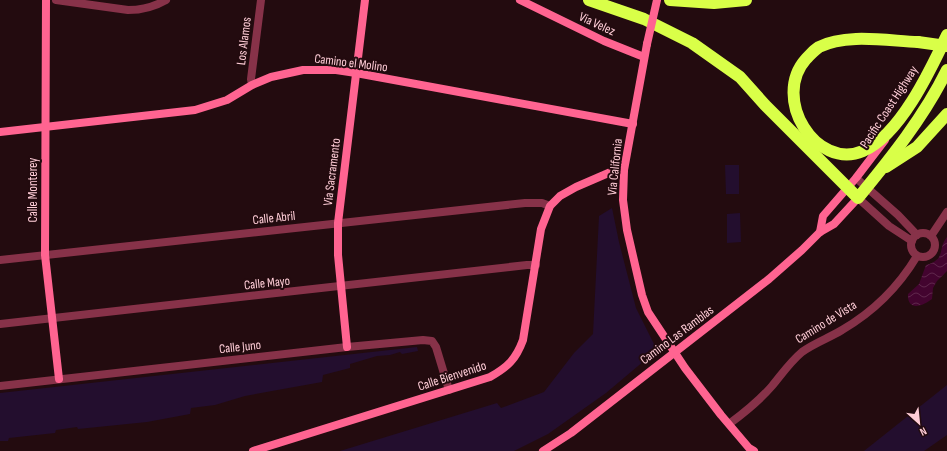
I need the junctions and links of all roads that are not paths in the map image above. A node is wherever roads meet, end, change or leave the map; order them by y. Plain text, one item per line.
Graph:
1 (46, 0) edge
2 (56, 0) edge
3 (166, 0) edge
4 (261, 0) edge
5 (365, 0) edge
6 (520, 0) edge
7 (589, 0) edge
8 (657, 0) edge
9 (670, 0) edge
10 (746, 0) edge
11 (947, 36) edge
12 (947, 46) edge
13 (644, 56) junction
14 (947, 70) edge
15 (356, 73) junction
16 (252, 86) junction
17 (947, 114) edge
18 (632, 124) junction
19 (45, 126) junction
20 (895, 126) junction
21 (0, 132) edge
22 (624, 170) junction
23 (880, 171) junction
24 (856, 178) junction
25 (866, 187) junction
26 (847, 188) junction
27 (858, 198) junction
28 (550, 206) junction
29 (947, 212) edge
30 (338, 223) junction
31 (820, 232) junction
32 (931, 236) junction
33 (915, 238) junction
34 (45, 255) junction
35 (917, 256) junction
36 (0, 260) edge
37 (536, 265) junction
38 (341, 286) junction
39 (53, 318) junction
40 (0, 324) edge
41 (347, 347) junction
42 (674, 352) junction
43 (59, 379) junction
44 (0, 386) edge
45 (449, 390) junction
46 (729, 424) junction
47 (253, 451) edge
48 (543, 451) edge
49 (754, 451) edge

1 - 19 street, Calle Monterey
2 - 3 street
4 - 16 street, Los Alamos
5 - 15 street, Via Sacramento
6 - 13 street, Via Velez
7 - 26 highway
8 - 13 street, Via California, bridge
9 - 10 highway
11 - 20 highway, Pacific Coast Highway
12 - 20 highway, bridge
13 - 18 street, Via California
14 - 23 highway
15 - 16 street, Camino el Molino
15 - 18 street, Camino el Molino
15 - 30 street, Via Sacramento
16 - 19 street, Camino el Molino
17 - 23 highway
18 - 22 street, Via California
19 - 21 street, Camino el Molino
19 - 34 street, Calle Monterey
20 - 24 street, Pacific Coast Highway
22 - 28 street, Calle Bienvenido
22 - 42 street, Via California
23 - 25 highway
24 - 25 street
24 - 26 street, Pacific Coast Highway
25 - 27 highway
25 - 33 street
26 - 27 highway
26 - 31 street
27 - 31 street, Camino Las Ramblas
27 - 33 street
28 - 30 street, Calle Abril
28 - 37 street, Calle Bienvenido
29 - 32 street
30 - 34 street, Calle Abril
30 - 38 street, Via Sacramento
31 - 42 street, Camino Las Ramblas
32 - 33 street
32 - 35 street
33 - 35 street
34 - 36 street, Calle Abril
34 - 39 street, Calle Monterey
35 - 46 street, Camino de Vista
37 - 38 street, Calle Mayo
37 - 45 street, Calle Bienvenido
38 - 39 street, Calle Mayo
38 - 41 street, Via Sacramento
39 - 40 street, Calle Mayo
39 - 43 street, Calle Monterey
41 - 43 street, Calle Juno
41 - 45 street, Calle Juno
42 - 46 street, Via California
42 - 48 street, Camino Las Ramblas
43 - 44 street, Calle Juno
45 - 47 street, Calle Bienvenido
46 - 49 street, Via California

